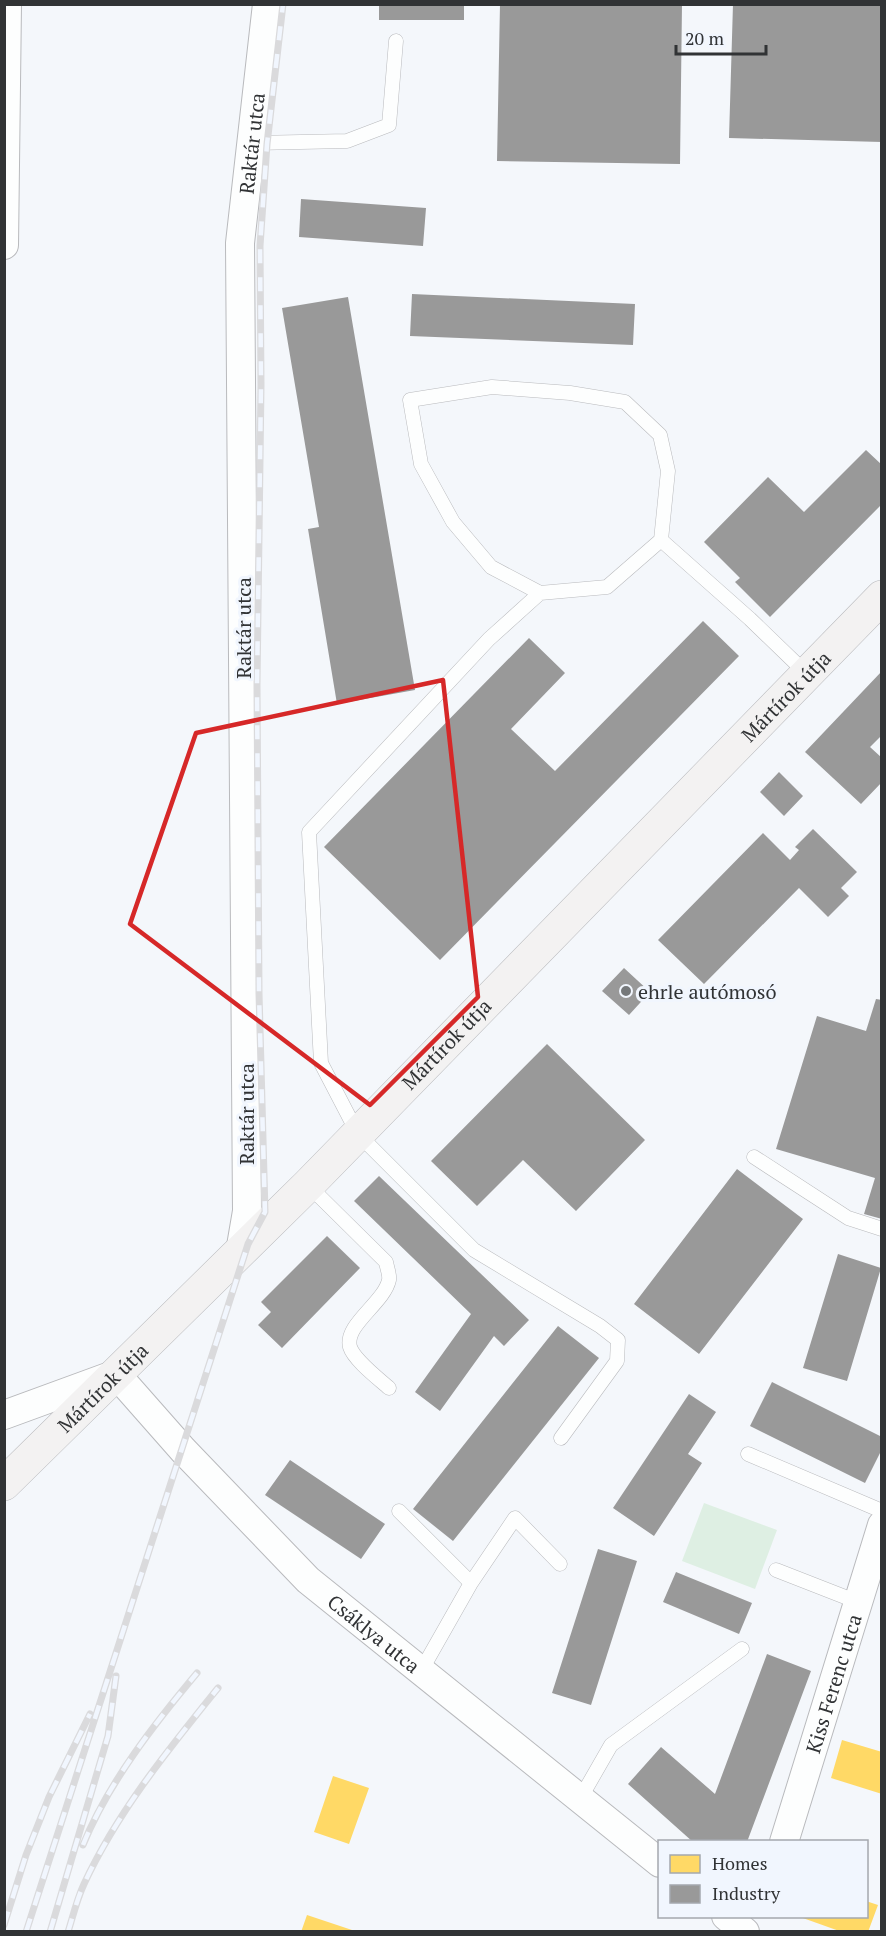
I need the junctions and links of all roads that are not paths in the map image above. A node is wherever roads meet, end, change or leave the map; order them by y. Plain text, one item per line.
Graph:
1 (7, 4) edge
2 (267, 4) edge
3 (396, 41) dead end
4 (253, 143) junction
5 (4, 245) edge
6 (661, 540) junction
7 (540, 593) junction
8 (882, 597) edge
9 (807, 674) junction
10 (358, 1134) junction
11 (754, 1157) dead end
12 (308, 1185) junction
13 (882, 1229) edge
14 (240, 1252) junction
15 (116, 1374) junction
16 (389, 1388) dead end
17 (4, 1415) edge
18 (561, 1438) dead end
19 (748, 1454) dead end
20 (4, 1484) edge
21 (399, 1511) dead end
22 (882, 1511) edge
23 (882, 1525) edge
24 (560, 1564) dead end
25 (776, 1570) dead end
26 (471, 1583) junction
27 (858, 1602) junction
28 (742, 1649) dead end
29 (421, 1671) junction
30 (580, 1799) junction
31 (785, 1840) edge
32 (658, 1861) edge
33 (727, 1918) edge
34 (745, 1932) edge

1 - 5 street
2 - 4 street, Raktár utca
3 - 4 lane
4 - 14 street, Raktár utca
6 - 7 lane
6 - 7 lane
6 - 9 lane
7 - 10 lane
8 - 9 street, Mártírok útja
9 - 10 street, Mártírok útja
10 - 12 street, Mártírok útja
10 - 18 lane
11 - 13 lane
12 - 14 street, Mártírok útja
12 - 16 lane
14 - 15 street, Mártírok útja
15 - 17 street
15 - 20 street, Mártírok útja
15 - 29 street, Csáklya utca
19 - 22 lane
21 - 26 lane
23 - 27 street, Kiss Ferenc utca
24 - 26 lane
25 - 27 lane
26 - 29 lane
27 - 31 street, Kiss Ferenc utca
28 - 30 lane
29 - 30 street, Csáklya utca
30 - 32 street, Csáklya utca
33 - 34 street

